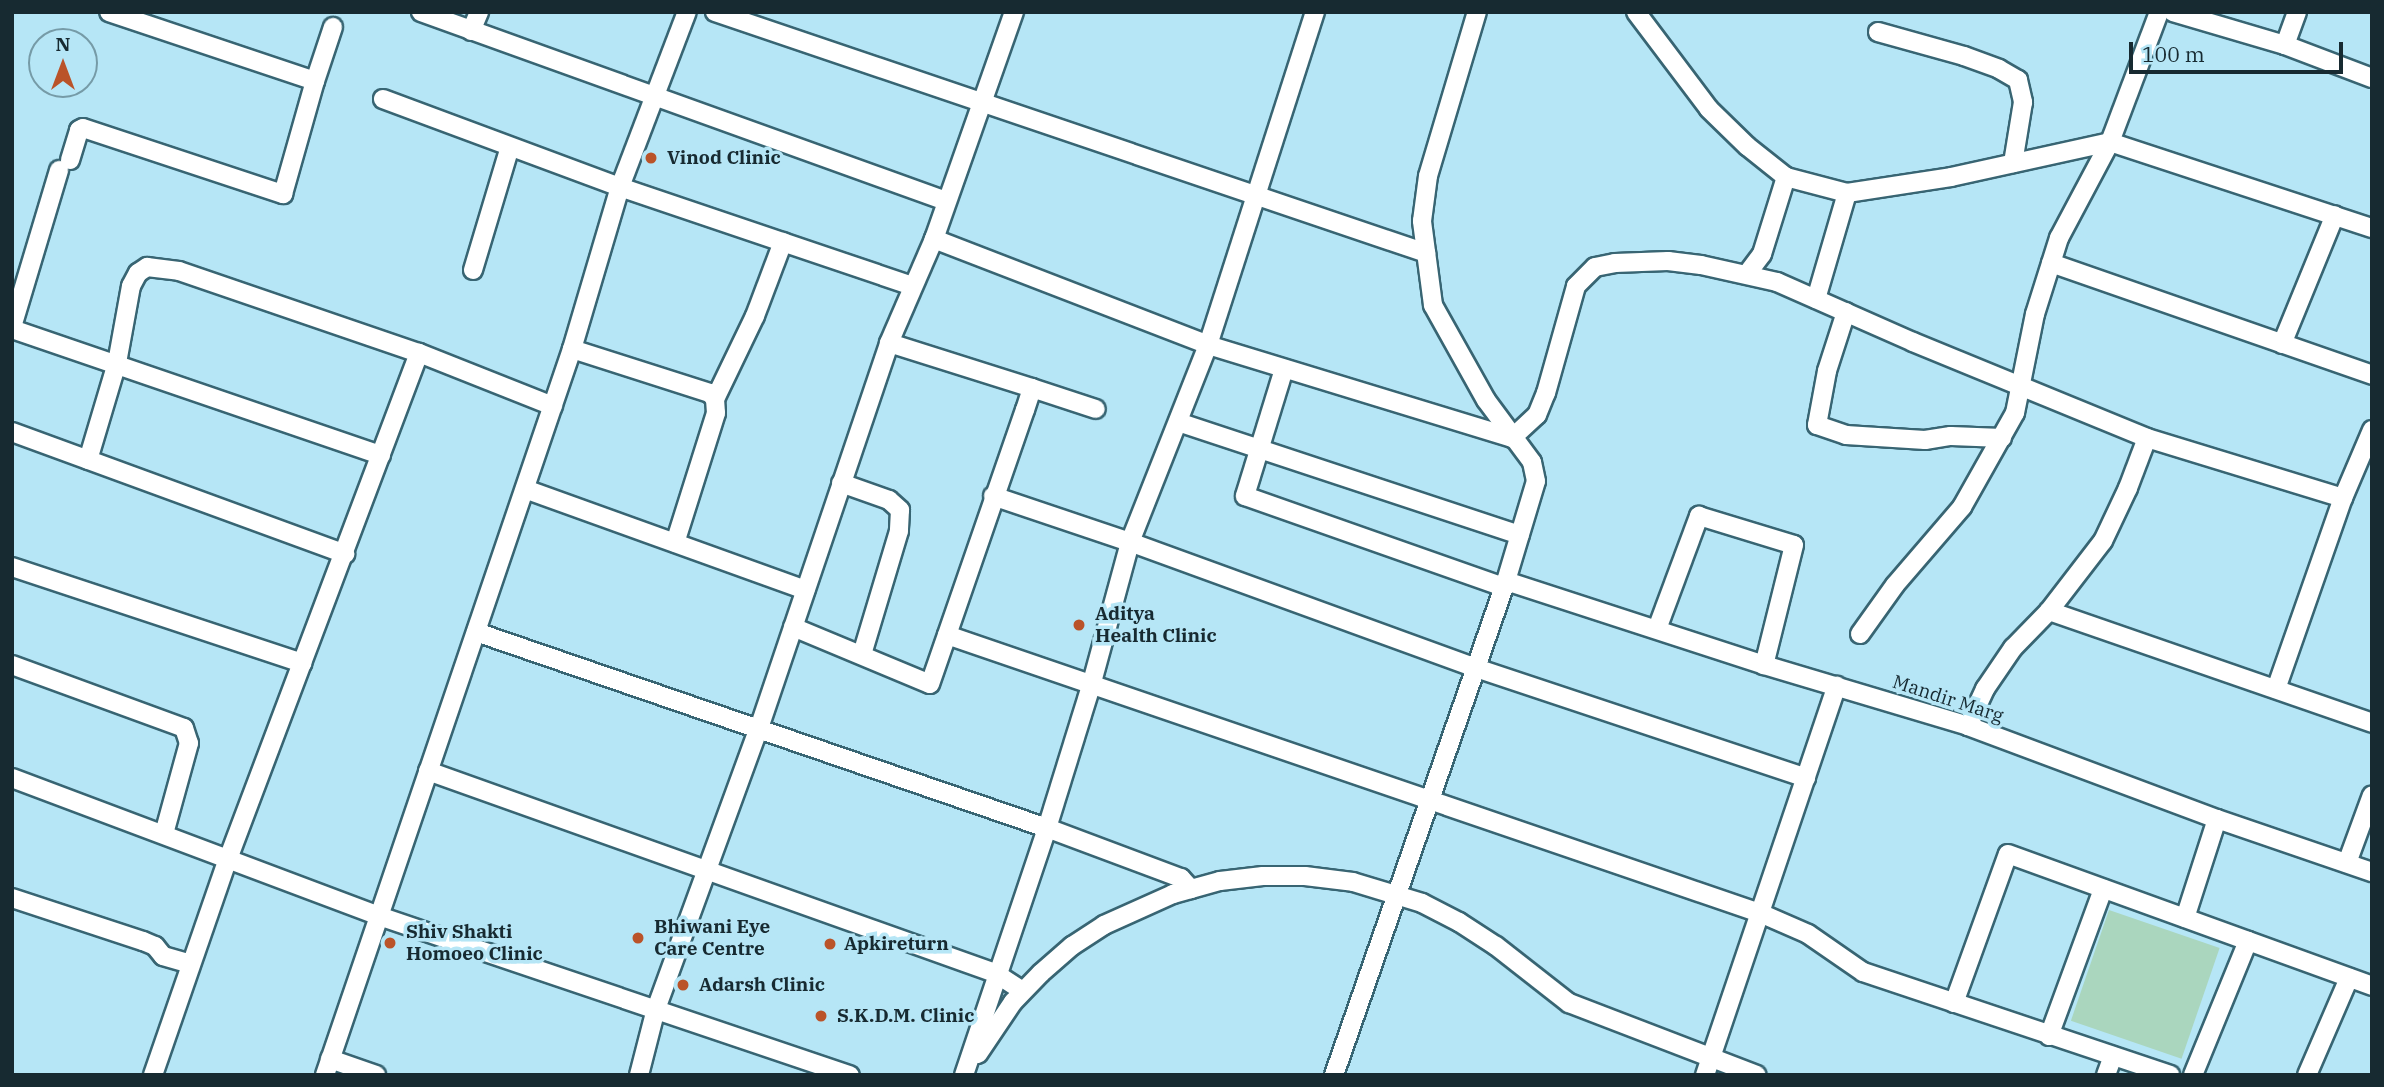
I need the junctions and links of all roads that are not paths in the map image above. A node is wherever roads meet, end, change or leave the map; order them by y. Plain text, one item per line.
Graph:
1 (109, 12) edge
2 (421, 12) edge
3 (479, 12) edge
4 (687, 12) edge
5 (715, 12) edge
6 (1014, 12) edge
7 (1315, 12) edge
8 (1477, 12) edge
9 (1636, 12) edge
10 (2159, 12) edge
11 (2173, 12) edge
12 (2297, 12) edge
13 (333, 27) dead end
14 (471, 30) junction
15 (1878, 32) dead end
16 (2285, 45) junction
17 (2372, 78) edge
18 (315, 81) junction
19 (657, 96) junction
20 (383, 99) dead end
21 (984, 104) junction
22 (2110, 142) junction
23 (510, 147) junction
24 (2013, 163) junction
25 (1786, 177) junction
26 (620, 187) junction
27 (1847, 193) junction
28 (1255, 196) junction
29 (946, 201) junction
30 (2335, 215) junction
31 (2372, 228) edge
32 (934, 239) junction
33 (783, 242) junction
34 (1426, 253) junction
35 (2051, 263) junction
36 (473, 270) dead end
37 (1747, 274) junction
38 (912, 286) junction
39 (1816, 299) junction
40 (1846, 312) junction
41 (12, 328) edge
42 (889, 342) junction
43 (2282, 344) junction
44 (1208, 345) junction
45 (572, 349) junction
46 (419, 354) junction
47 (117, 363) junction
48 (1284, 369) junction
49 (2372, 375) edge
50 (2021, 387) junction
51 (1032, 388) junction
52 (715, 400) junction
53 (553, 406) junction
54 (1096, 409) dead end
55 (1178, 422) junction
56 (2372, 430) edge
57 (12, 432) edge
58 (1512, 438) junction
59 (2001, 438) junction
60 (2147, 438) junction
61 (1259, 448) junction
62 (381, 456) junction
63 (88, 460) junction
64 (841, 483) junction
65 (525, 489) junction
66 (993, 496) junction
67 (2343, 498) junction
68 (1520, 535) junction
69 (1130, 542) junction
70 (676, 543) junction
71 (345, 554) junction
72 (12, 567) edge
73 (1505, 584) junction
74 (806, 590) junction
75 (2049, 611) junction
76 (793, 627) junction
77 (1657, 629) junction
78 (476, 632) junction
79 (1860, 634) dead end
80 (947, 635) junction
81 (862, 654) junction
82 (303, 663) junction
83 (12, 665) edge
84 (1764, 665) junction
85 (1476, 668) junction
86 (1091, 686) junction
87 (1837, 686) junction
88 (2276, 689) junction
89 (2372, 723) edge
90 (1968, 726) junction
91 (760, 728) junction
92 (429, 771) junction
93 (12, 778) edge
94 (1806, 778) junction
95 (2372, 796) edge
96 (1430, 800) junction
97 (2217, 819) junction
98 (1047, 828) junction
99 (164, 834) junction
100 (228, 859) junction
101 (2347, 863) junction
102 (707, 870) junction
103 (2372, 872) edge
104 (1191, 889) junction
105 (2103, 889) junction
106 (1397, 895) junction
107 (12, 898) edge
108 (1760, 912) junction
109 (379, 916) junction
110 (2185, 918) junction
111 (2248, 941) junction
112 (191, 964) junction
113 (995, 974) junction
114 (2349, 978) junction
115 (2372, 986) edge
116 (1023, 991) junction
117 (1954, 1003) junction
118 (656, 1009) junction
119 (2049, 1036) junction
120 (2113, 1056) junction
121 (797, 1057) junction
122 (1708, 1066) edge
123 (328, 1067) edge
124 (153, 1075) edge
125 (376, 1075) edge
126 (639, 1075) edge
127 (791, 1075) edge
128 (850, 1075) edge
129 (965, 1075) edge
130 (1334, 1075) edge
131 (1757, 1075) edge
132 (2106, 1075) edge
133 (2170, 1075) edge
134 (2193, 1075) edge
135 (2307, 1075) edge

1 - 18 street
2 - 14 street
3 - 14 street
4 - 19 street
5 - 21 street
6 - 21 street
7 - 28 street
8 - 34 street
9 - 25 street
10 - 22 street
11 - 16 street
12 - 16 street
13 - 18 street
14 - 19 street
15 - 24 street
16 - 17 street
18 - 41 street
19 - 26 street
19 - 29 street
20 - 23 street
21 - 28 street
21 - 29 street
22 - 24 street
22 - 30 street
22 - 35 street
23 - 26 street
23 - 36 street
24 - 27 street
25 - 27 street
25 - 37 street
26 - 33 street
26 - 45 street
27 - 39 street
28 - 34 street
28 - 44 street
29 - 32 street
30 - 31 street
30 - 43 street
32 - 38 street
32 - 44 street
33 - 38 street
33 - 52 street
34 - 58 street
35 - 43 street
35 - 50 street
37 - 39 street
37 - 58 street
38 - 42 street
39 - 40 street
40 - 50 street
40 - 59 street
41 - 47 street
42 - 51 street
42 - 64 street
43 - 49 street
44 - 48 street
44 - 55 street
45 - 52 street
45 - 53 street
46 - 47 street
46 - 53 street
46 - 62 street
47 - 62 street
47 - 63 street
48 - 58 street
48 - 61 street
50 - 59 street
50 - 60 street
51 - 54 street
51 - 66 street
52 - 70 street
53 - 65 street
55 - 61 street
55 - 69 street
56 - 67 street
57 - 63 street
58 - 68 street
59 - 79 street
60 - 67 street
60 - 75 street
61 - 68 street
61 - 73 street, Mandir Marg
62 - 71 street
63 - 71 street
64 - 74 street
64 - 81 street
65 - 70 street
65 - 78 street
66 - 69 street
66 - 80 street
67 - 88 street
68 - 73 street
69 - 85 street
69 - 86 street
70 - 74 street
71 - 82 street
72 - 82 street
73 - 77 street, Mandir Marg
73 - 85 street
74 - 76 street
75 - 88 street
75 - 90 street
76 - 81 street
76 - 91 street
77 - 84 street, Mandir Marg
77 - 84 street
78 - 91 street
78 - 92 street
80 - 81 street
80 - 86 street
82 - 100 street
83 - 99 street
84 - 87 street, Mandir Marg
85 - 94 street
85 - 96 street
86 - 96 street
86 - 98 street
87 - 90 street, Mandir Marg
87 - 94 street
88 - 89 street
90 - 97 street, Mandir Marg
91 - 98 street
91 - 102 street
92 - 102 street
92 - 109 street
93 - 99 street
94 - 108 street
95 - 101 street
96 - 106 street
96 - 108 street
97 - 101 street, Mandir Marg
97 - 110 street
98 - 104 street
98 - 113 street
99 - 100 street
100 - 109 street
100 - 112 street
101 - 103 street, Mandir Marg
102 - 113 street
102 - 118 street
104 - 106 street
104 - 116 street
105 - 110 street
105 - 117 street
105 - 119 street
106 - 122 street
106 - 130 street
107 - 112 street
108 - 117 street
108 - 122 street
109 - 118 street
109 - 123 street
110 - 111 street
111 - 114 street
111 - 134 street
112 - 124 street
113 - 116 street
113 - 129 street
114 - 115 street
114 - 135 street
116 - 129 street
117 - 119 street
118 - 121 street
118 - 126 street
119 - 120 street
120 - 132 street
120 - 133 street
121 - 127 street
121 - 128 street
122 - 131 street
123 - 125 street

